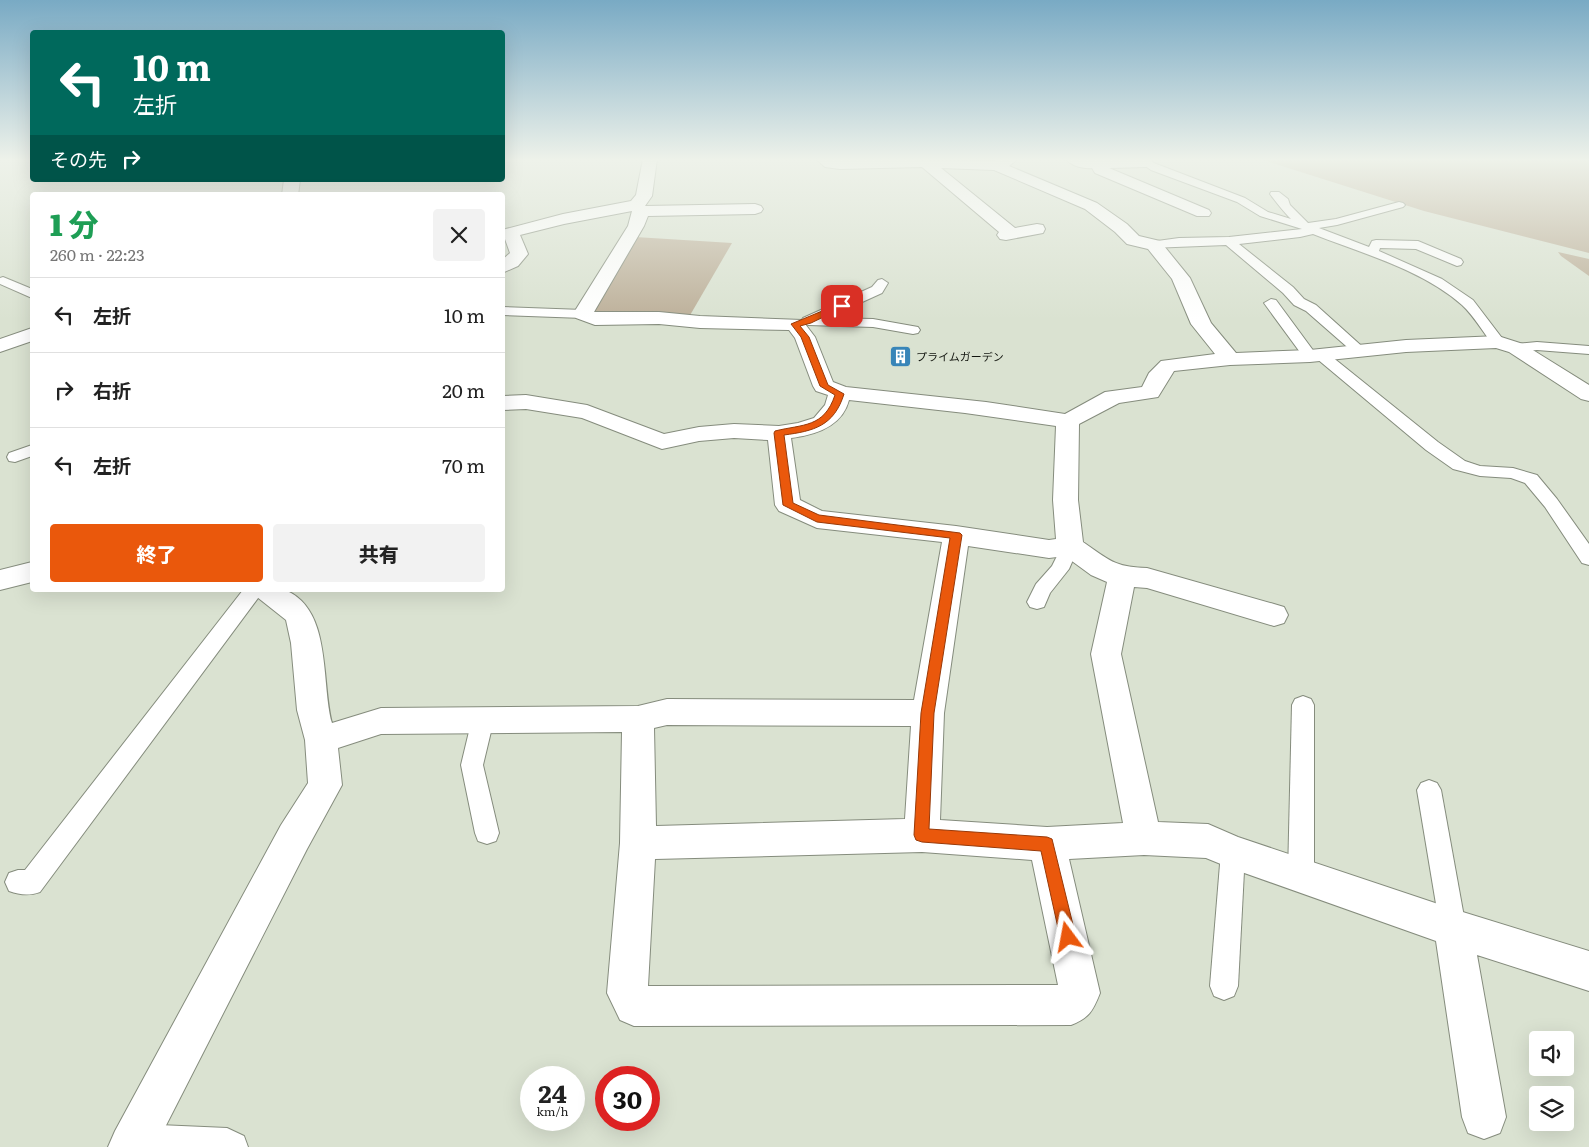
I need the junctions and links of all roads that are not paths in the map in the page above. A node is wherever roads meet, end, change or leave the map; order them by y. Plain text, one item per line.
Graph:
1 (607, 213) edge
2 (637, 213) edge
3 (984, 213) edge
4 (1100, 213) edge
5 (1261, 213) edge
6 (1290, 213) edge
7 (1372, 213) edge
8 (1308, 227) junction
9 (1037, 229) dead end
10 (507, 234) edge
11 (1229, 241) junction
12 (1154, 245) junction
13 (1372, 252) junction
14 (1457, 262) dead end
15 (505, 266) edge
16 (3, 281) dead end
17 (882, 282) dead end
18 (30, 293) edge
19 (1271, 303) dead end
20 (505, 311) edge
21 (583, 314) junction
22 (802, 323) junction
23 (913, 330) dead end
24 (30, 335) edge
25 (1507, 345) junction
26 (0, 346) edge
27 (1359, 350) junction
28 (1589, 350) edge
29 (1315, 356) junction
30 (1230, 359) junction
31 (840, 394) junction
32 (1589, 394) edge
33 (505, 403) edge
34 (1068, 421) junction
35 (779, 433) junction
36 (30, 451) edge
37 (15, 456) dead end
38 (956, 535) junction
39 (1070, 546) junction
40 (1589, 558) edge
41 (30, 572) edge
42 (1122, 577) junction
43 (0, 580) edge
44 (252, 592) edge
45 (270, 592) edge
46 (1037, 602) dead end
47 (1274, 615) dead end
48 (1303, 706) dead end
49 (928, 713) junction
50 (483, 719) junction
51 (638, 719) junction
52 (320, 740) junction
53 (1429, 790) dead end
54 (487, 833) dead end
55 (922, 835) junction
56 (1144, 838) junction
57 (638, 843) junction
58 (1047, 844) junction
59 (1233, 852) junction
60 (1301, 875) junction
61 (18, 882) dead end
62 (1453, 928) junction
63 (1589, 971) edge
64 (1224, 986) dead end
65 (1484, 1117) dead end
66 (134, 1143) edge
67 (233, 1147) edge

1 - 10 street
2 - 21 street
3 - 9 street
4 - 12 street
5 - 8 lane
6 - 8 lane
7 - 8 lane
8 - 11 lane
8 - 13 lane
10 - 15 street
11 - 12 lane
11 - 27 lane
12 - 30 street
13 - 14 lane
13 - 25 lane
16 - 18 lane
17 - 22 lane
19 - 29 lane
20 - 21 lane
21 - 22 street
22 - 23 lane
22 - 31 street
24 - 26 street
25 - 27 street
25 - 28 lane
25 - 32 street
27 - 29 street
29 - 30 street
29 - 40 lane
30 - 34 street
31 - 34 street
31 - 35 street
33 - 35 street
34 - 39 street
35 - 38 street
36 - 37 lane
38 - 39 street
38 - 49 street
39 - 42 street
39 - 46 lane
41 - 43 street
42 - 47 street
42 - 56 street
44 - 61 lane
45 - 52 street
48 - 60 lane
49 - 51 street
49 - 55 street
50 - 51 street
50 - 52 street
50 - 54 lane
51 - 57 street
52 - 66 street
53 - 62 lane
55 - 57 street
55 - 58 street
56 - 58 street
56 - 59 street
57 - 58 street
59 - 60 street
59 - 64 lane
60 - 62 street
62 - 63 street
62 - 65 street
66 - 67 lane

